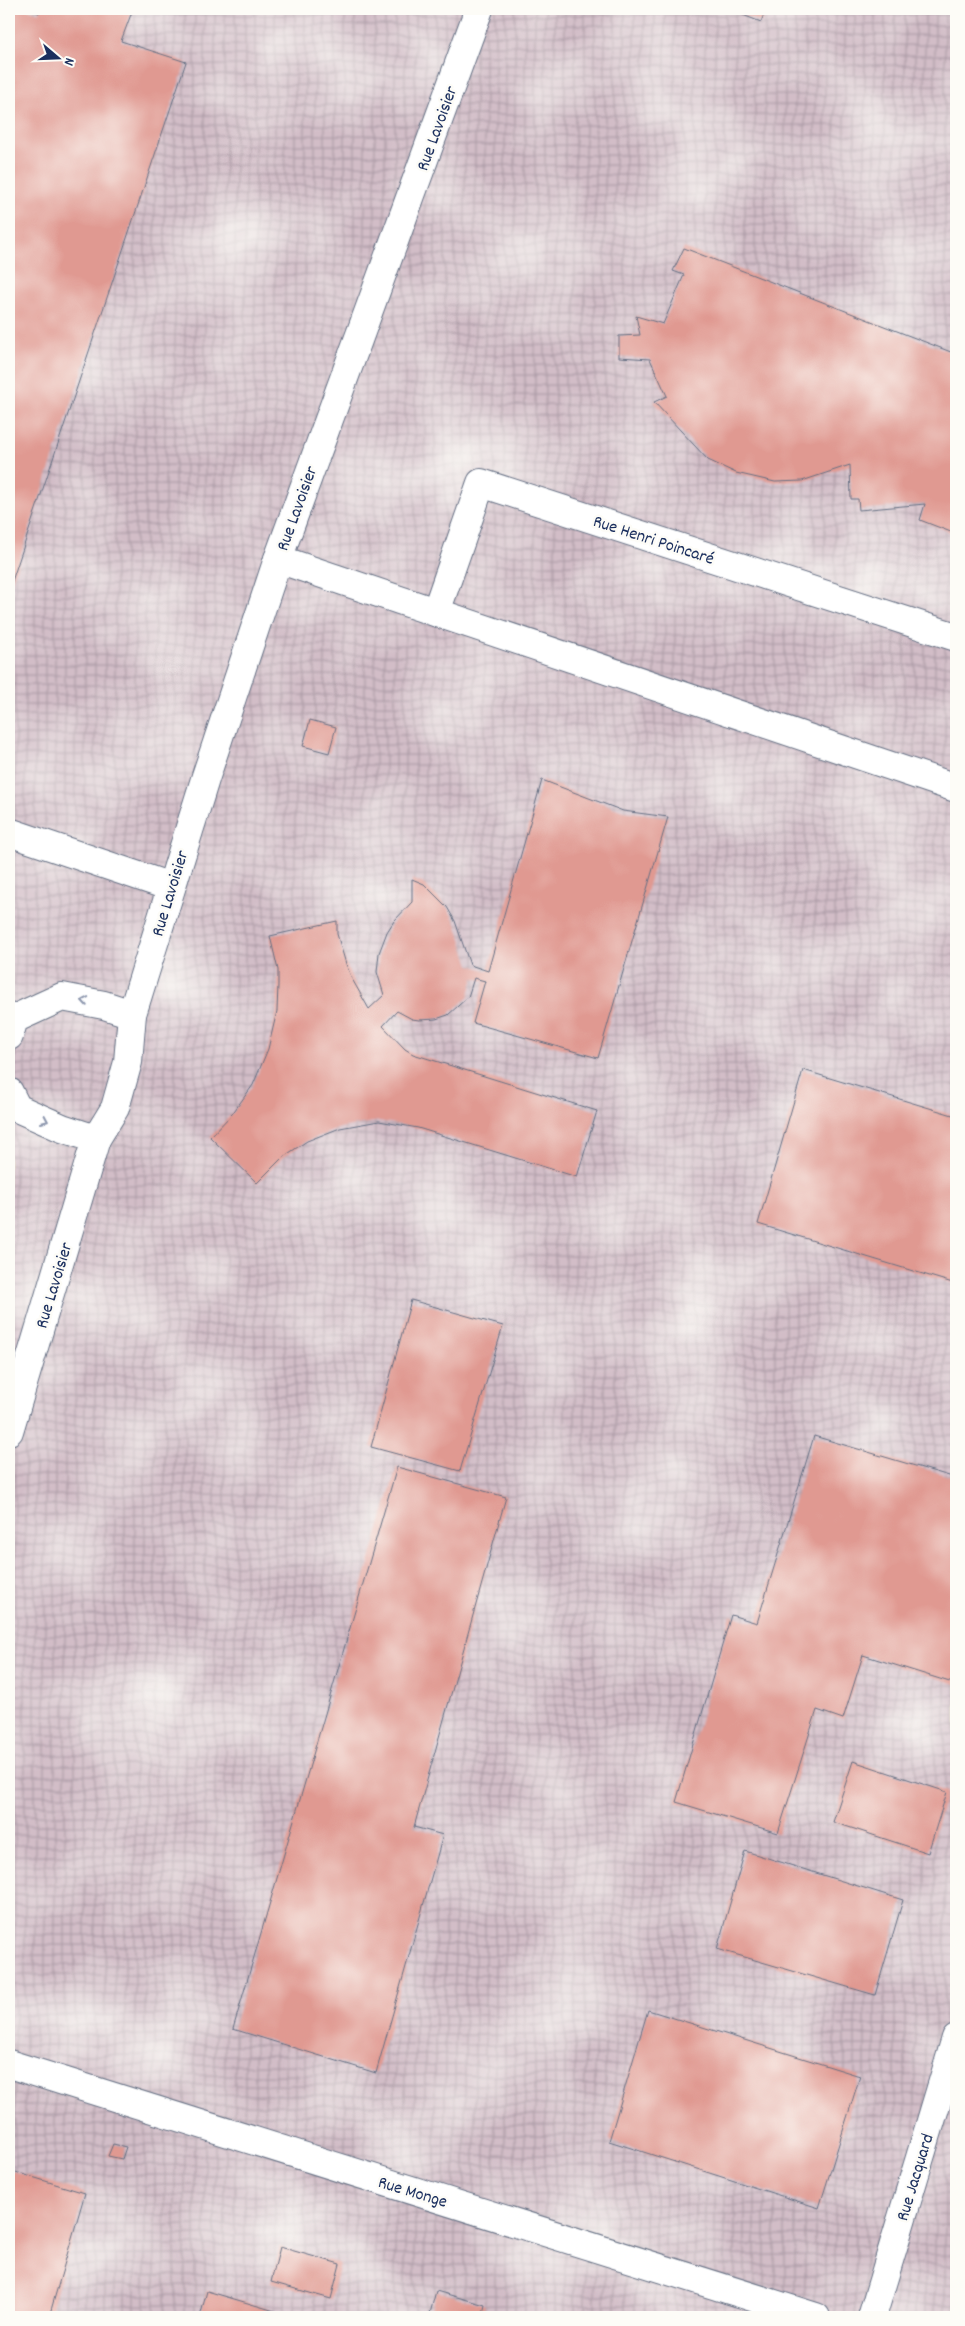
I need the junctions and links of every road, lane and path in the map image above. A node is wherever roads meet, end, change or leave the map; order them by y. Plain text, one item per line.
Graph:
1 (479, 9) edge
2 (278, 559) junction
3 (436, 612) junction
4 (956, 637) edge
5 (956, 788) edge
6 (9, 832) edge
7 (171, 887) junction
8 (132, 1014) junction
9 (9, 1036) edge
10 (9, 1092) edge
11 (96, 1139) junction
12 (9, 1431) edge
13 (956, 2038) edge
14 (9, 2064) edge
15 (816, 2317) edge
16 (872, 2317) edge

1 - 2 street, Rue Lavoisier
2 - 3 street
2 - 7 street, Rue Lavoisier
3 - 4 street, Rue Henri Poincaré
3 - 5 street
6 - 7 street
7 - 8 street, Rue Lavoisier
8 -> 9 street
8 - 11 street, Rue Lavoisier
10 -> 11 street
11 - 12 street, Rue Lavoisier
13 - 16 street, Rue Jacquard
14 - 15 street, Rue Monge

